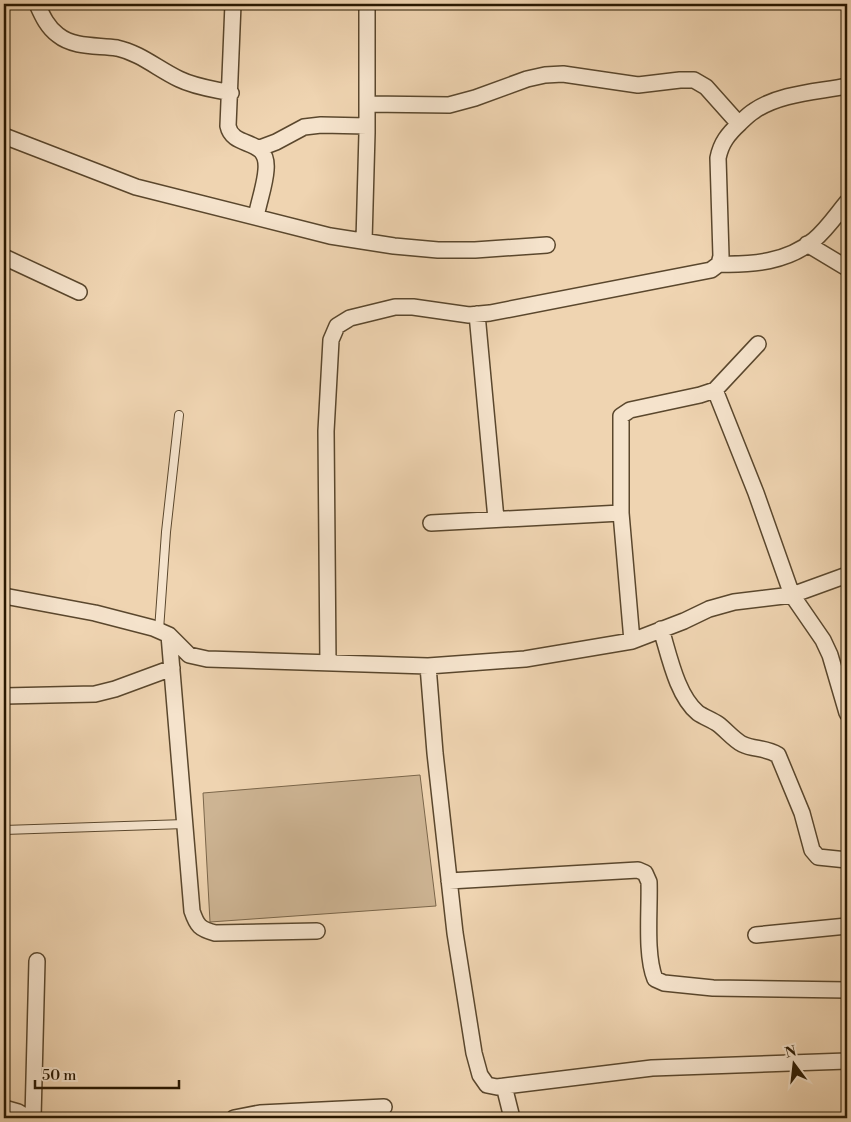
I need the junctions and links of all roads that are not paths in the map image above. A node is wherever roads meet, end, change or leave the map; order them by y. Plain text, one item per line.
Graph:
1 (36, 4) edge
2 (233, 4) edge
3 (367, 4) edge
4 (847, 86) edge
5 (231, 93) junction
6 (367, 104) junction
7 (739, 124) junction
8 (367, 126) junction
9 (4, 136) edge
10 (260, 148) junction
11 (847, 202) edge
12 (256, 217) junction
13 (364, 241) junction
14 (806, 244) junction
15 (547, 245) dead end
16 (4, 257) edge
17 (719, 264) junction
18 (847, 268) edge
19 (80, 292) dead end
20 (477, 314) junction
21 (758, 344) dead end
22 (716, 390) junction
23 (179, 415) dead end
24 (621, 512) junction
25 (496, 519) junction
26 (431, 523) dead end
27 (847, 575) edge
28 (792, 595) junction
29 (4, 596) edge
30 (661, 630) junction
31 (164, 632) junction
32 (632, 641) junction
33 (328, 663) junction
34 (428, 666) junction
35 (172, 668) junction
36 (4, 696) edge
37 (847, 713) edge
38 (185, 824) junction
39 (4, 830) edge
40 (847, 860) edge
41 (449, 881) junction
42 (847, 926) edge
43 (317, 931) dead end
44 (756, 936) dead end
45 (37, 961) dead end
46 (847, 990) edge
47 (847, 1061) edge
48 (504, 1086) junction
49 (384, 1107) dead end
50 (4, 1108) edge
51 (28, 1118) edge
52 (33, 1118) edge
53 (234, 1118) edge
54 (512, 1118) edge

1 - 5 street
2 - 5 street
3 - 6 street
4 - 7 street
5 - 10 street
6 - 7 street
6 - 8 street
7 - 17 street
8 - 10 street
8 - 13 street
9 - 12 street
10 - 12 street
11 - 14 street
12 - 13 street
13 - 15 street
14 - 17 street
14 - 18 street
16 - 19 street
17 - 20 street
20 - 25 street
20 - 33 street
21 - 22 street
22 - 24 street
22 - 28 street
23 - 31 lane
24 - 25 street
24 - 32 street
25 - 26 street
27 - 28 street
28 - 30 street
28 - 37 street
29 - 31 street
30 - 32 street
30 - 40 street
31 - 33 street
31 - 35 street
32 - 34 street
33 - 34 street
34 - 41 street
35 - 36 street
35 - 38 street
38 - 39 lane
38 - 43 street
41 - 46 street
41 - 48 street
42 - 44 street
45 - 52 street
47 - 48 street
48 - 54 street
49 - 53 street
50 - 51 street

